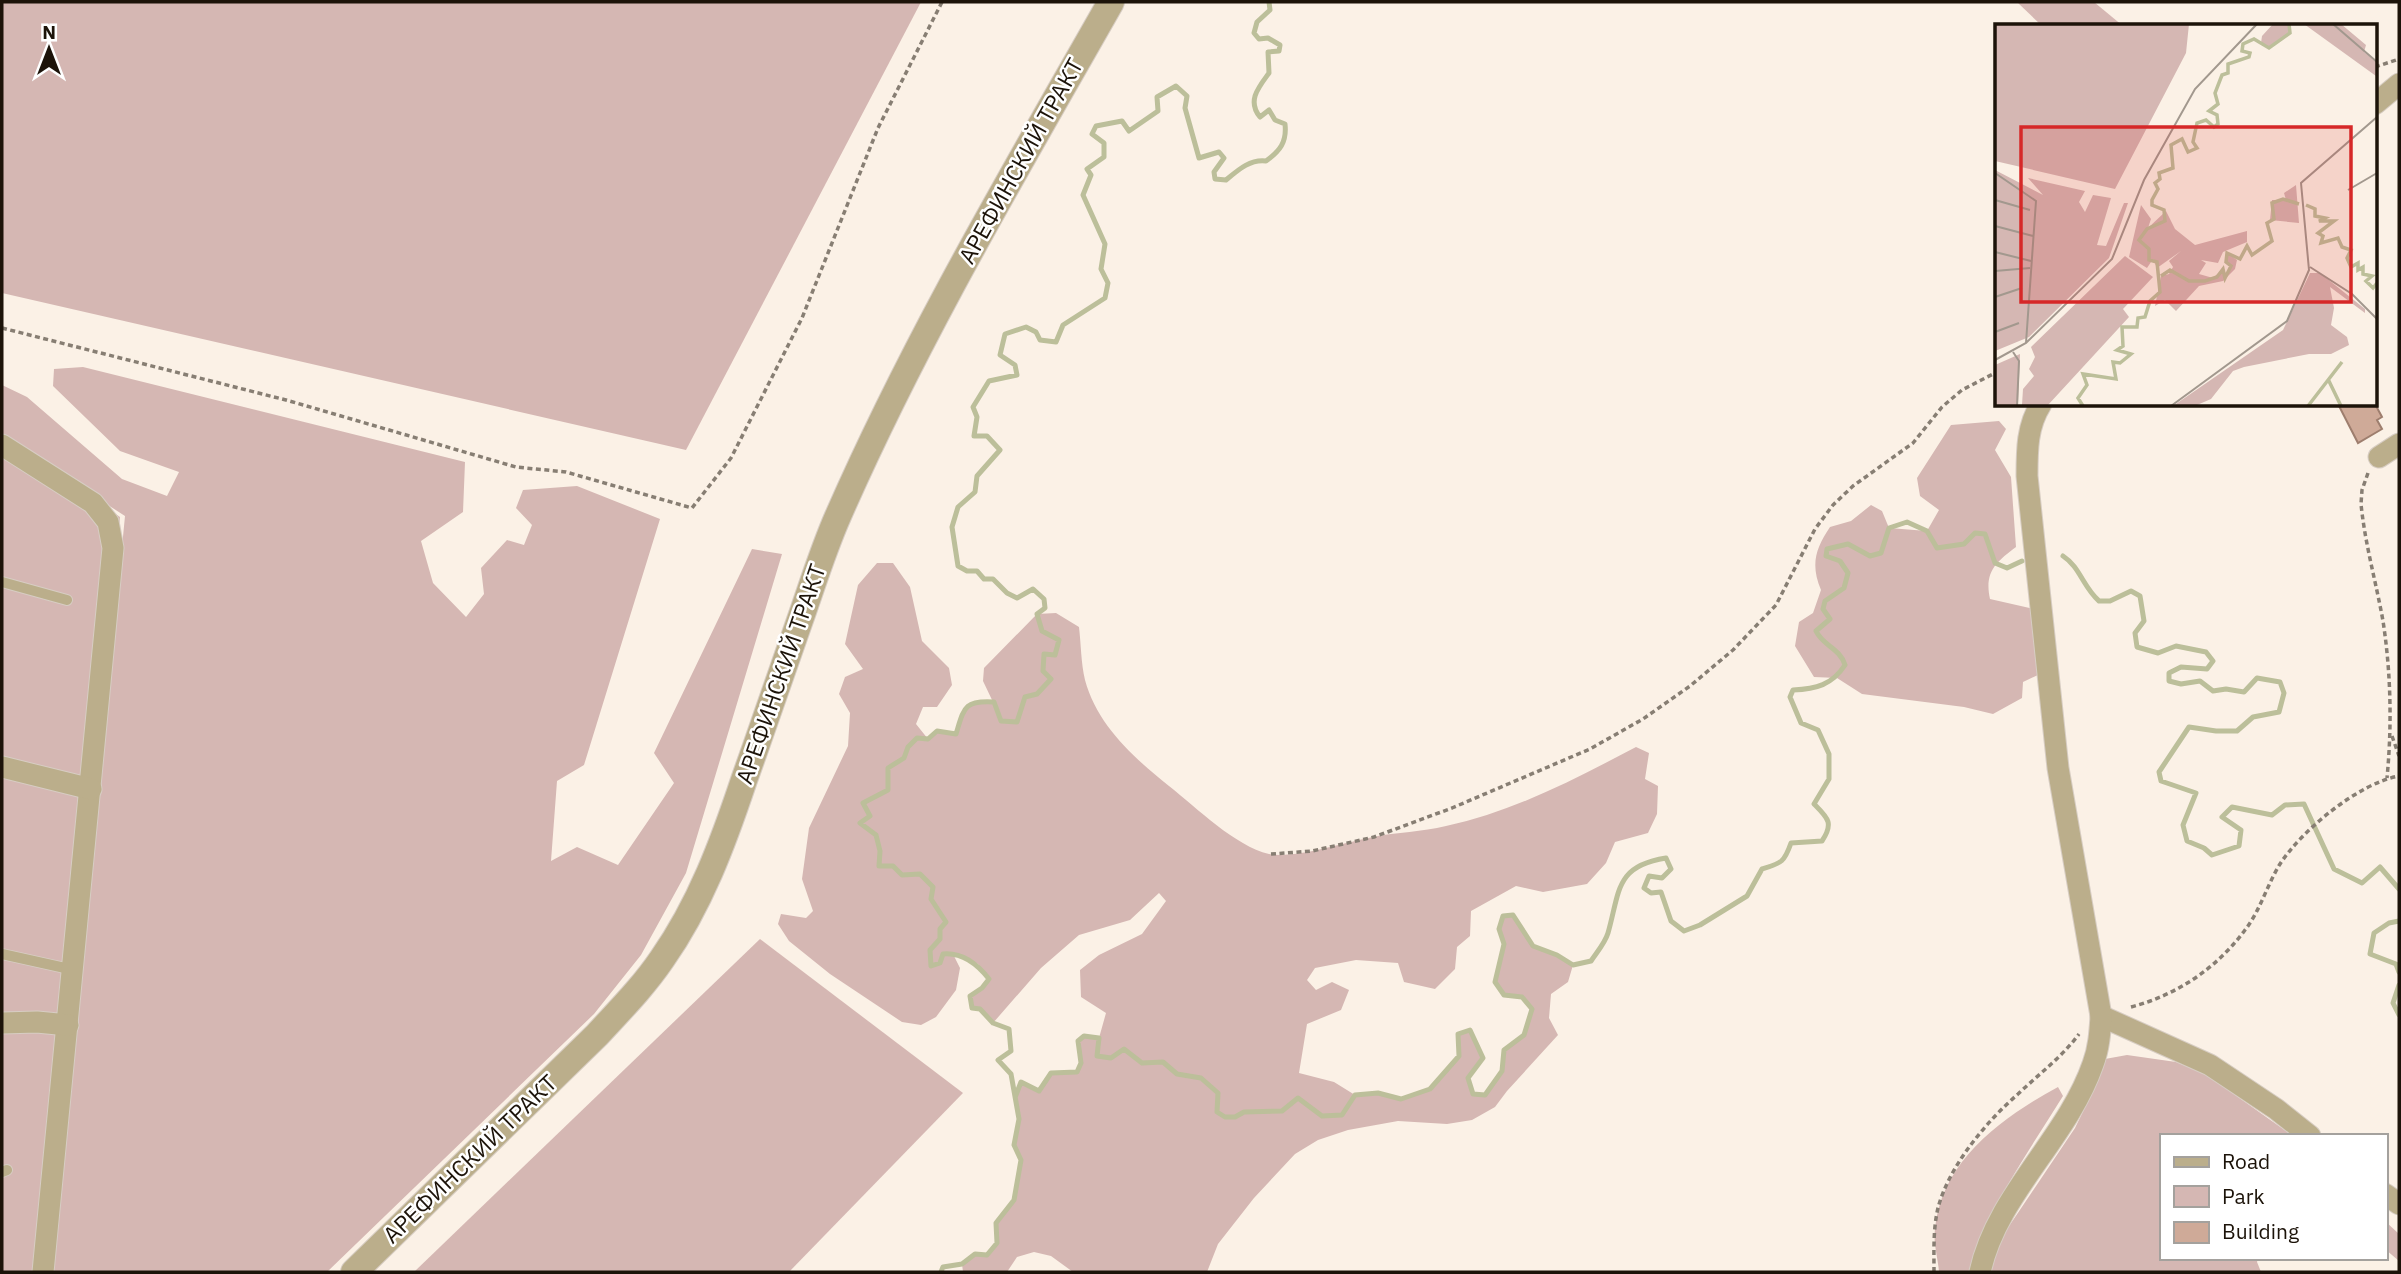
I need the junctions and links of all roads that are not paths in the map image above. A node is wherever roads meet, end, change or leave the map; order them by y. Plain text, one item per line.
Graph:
1 (1111, 2) edge
2 (2399, 84) edge
3 (2376, 103) edge
4 (2040, 406) edge
5 (2399, 444) edge
6 (2, 445) edge
7 (2379, 457) road end
8 (2, 582) edge
9 (67, 600) dead end
10 (2, 767) edge
11 (91, 789) junction
12 (2, 954) edge
13 (74, 970) junction
14 (2101, 1016) junction
15 (2, 1023) edge
16 (68, 1025) junction
17 (2307, 1134) edge
18 (43, 1272) edge
19 (354, 1272) edge
20 (1980, 1272) edge

1 - 19 street, АРЕФИНСКИЙ ТРАКТ
2 - 3 street
4 - 14 street
5 - 7 street
6 - 11 street
8 - 9 lane
10 - 11 street
11 - 13 street
12 - 13 lane
13 - 16 street
14 - 17 street
14 - 20 street
15 - 16 street
16 - 18 street

